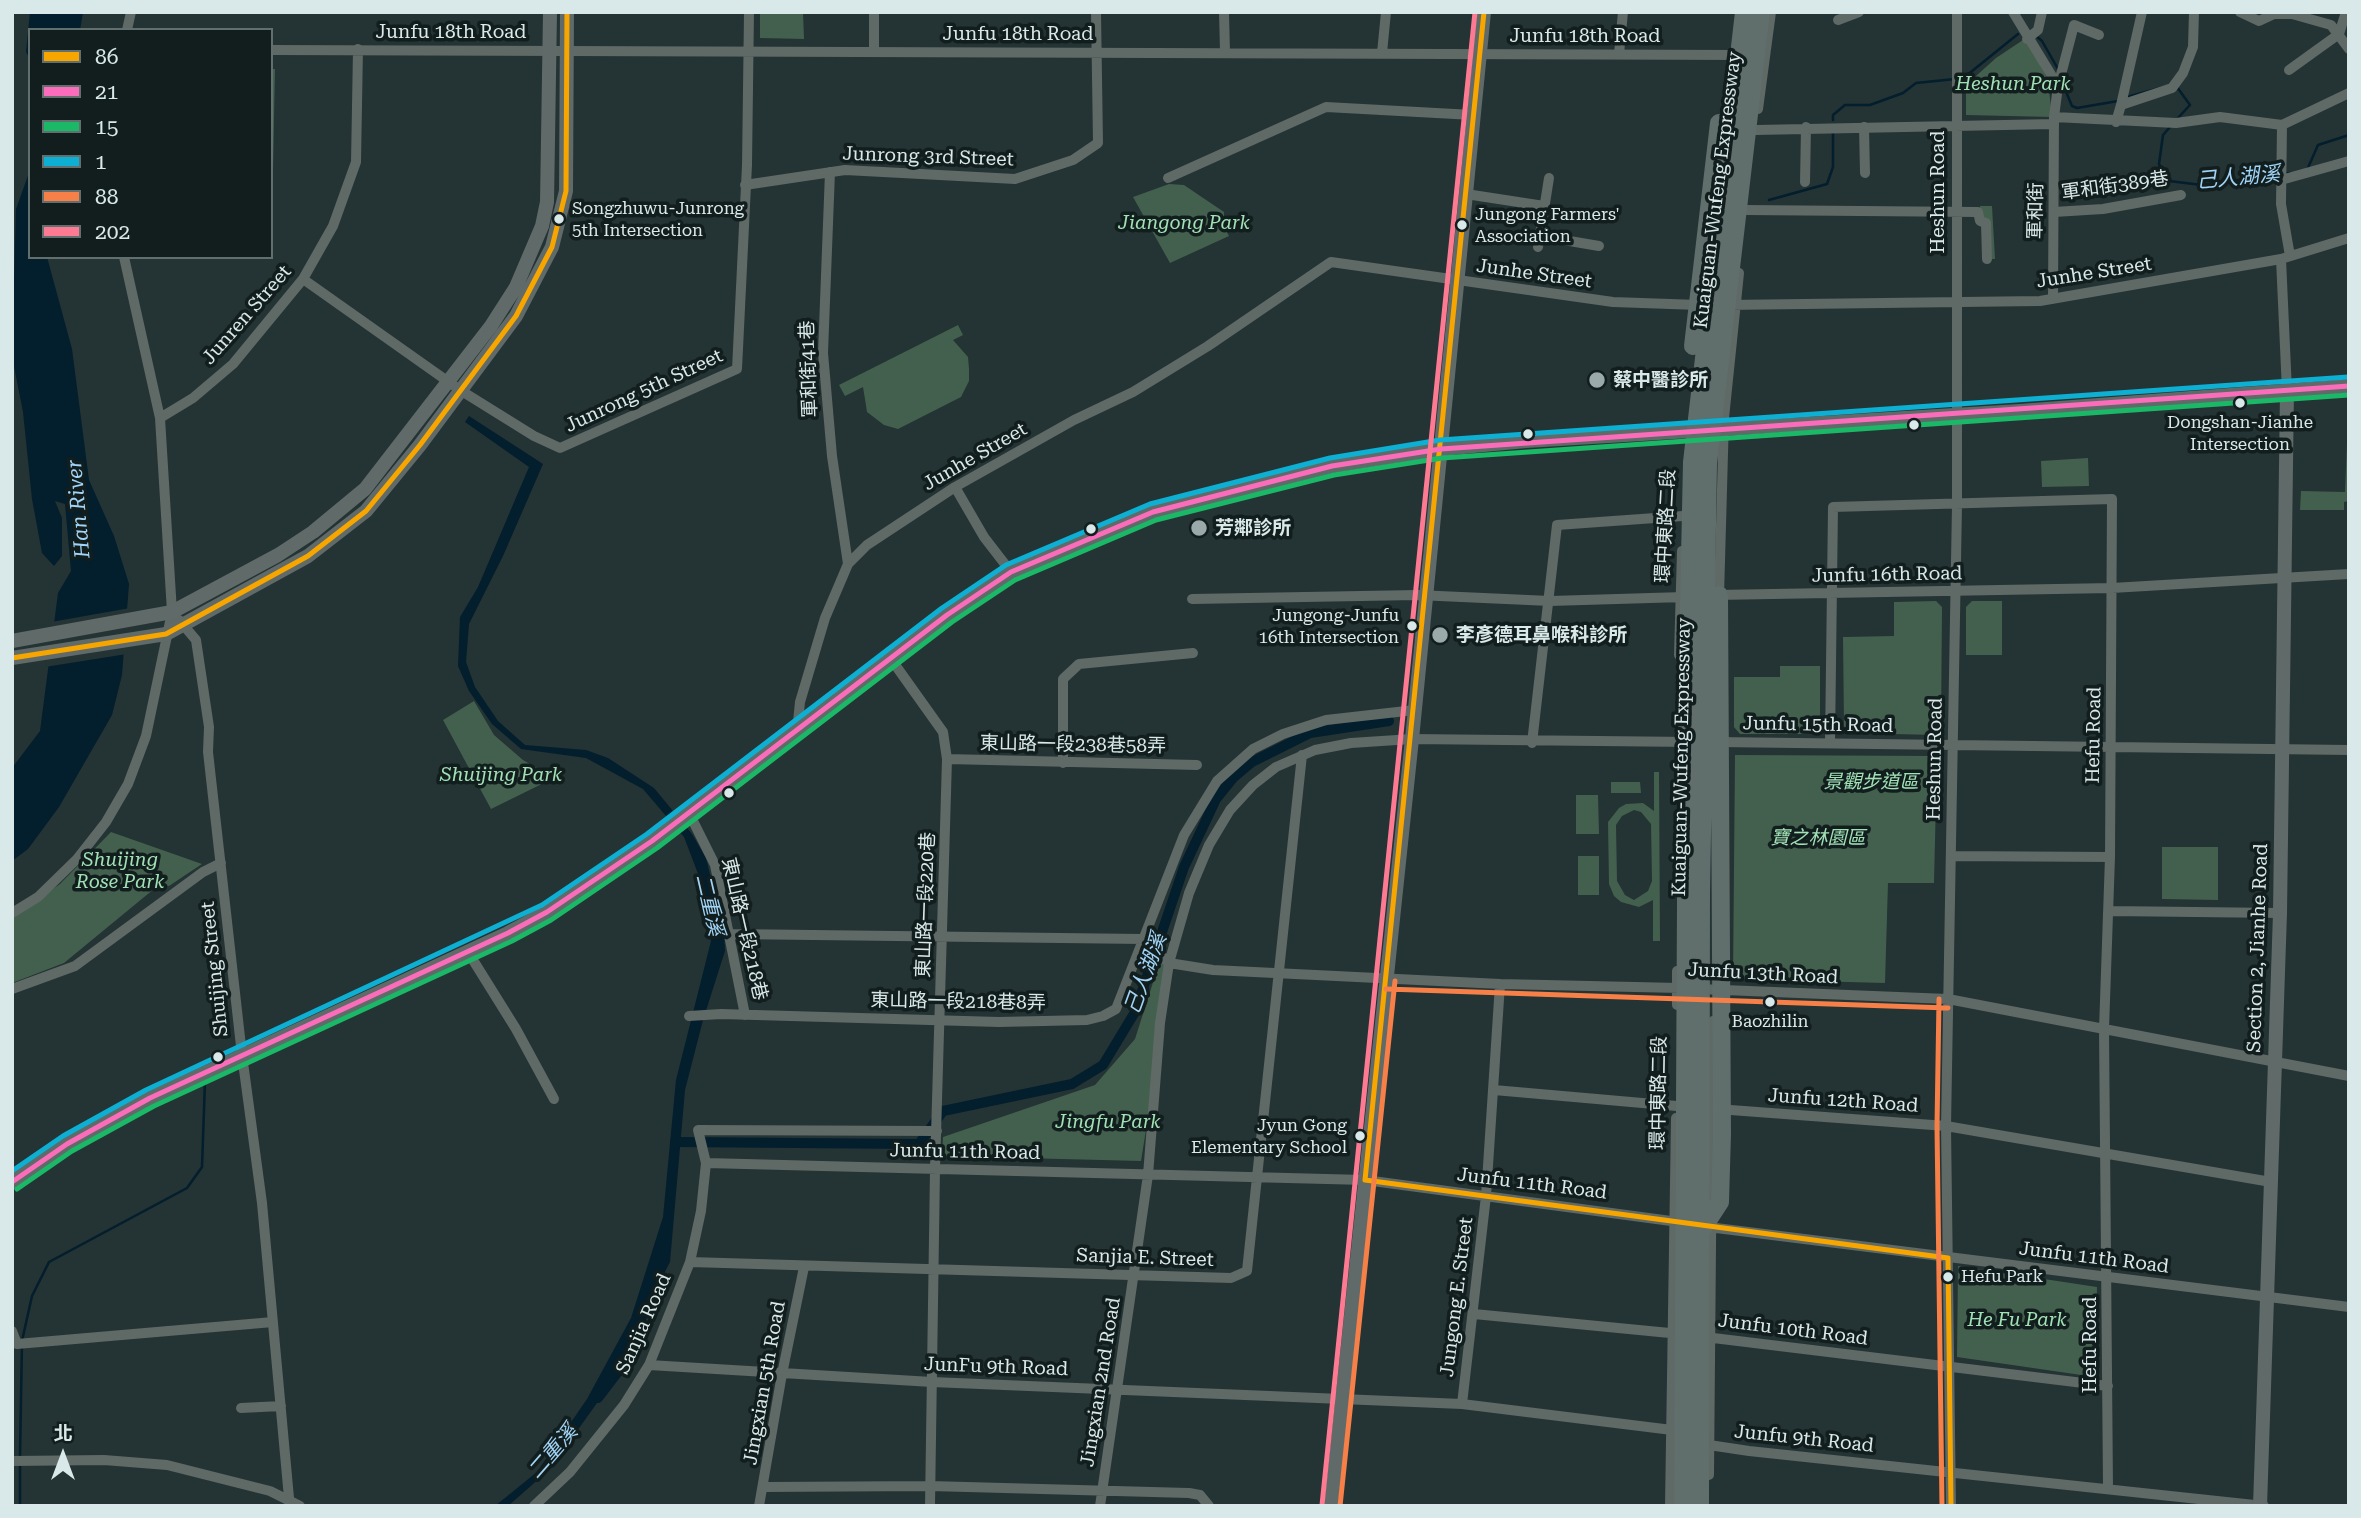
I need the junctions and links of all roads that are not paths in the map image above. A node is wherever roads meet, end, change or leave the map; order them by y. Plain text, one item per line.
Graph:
1 (550, 12) edge
2 (567, 12) edge
3 (749, 12) edge
4 (874, 12) edge
5 (1097, 12) edge
6 (1224, 12) edge
7 (1386, 12) edge
8 (1484, 12) edge
9 (1623, 12) edge
10 (1733, 12) edge
11 (1739, 12) edge
12 (1744, 12) edge
13 (1761, 12) edge
14 (1771, 12) edge
15 (1859, 12) edge
16 (1957, 12) edge
17 (2013, 12) edge
18 (2042, 12) edge
19 (2142, 12) edge
20 (2194, 12) edge
21 (2240, 12) edge
22 (2346, 12) edge
23 (2292, 13) edge
24 (1838, 20) dead end
25 (2339, 34) junction
26 (2099, 35) dead end
27 (2027, 38) junction
28 (358, 49) junction
29 (2349, 49) edge
30 (273, 50) edge
31 (550, 50) junction
32 (567, 50) junction
33 (750, 50) junction
34 (874, 51) junction
35 (1098, 51) junction
36 (1225, 52) junction
37 (1382, 53) junction
38 (1480, 53) junction
39 (1619, 54) junction
40 (1733, 54) junction
41 (1765, 55) junction
42 (2289, 70) dead end
43 (2058, 83) junction
44 (2349, 93) edge
45 (2122, 101) junction
46 (1473, 116) junction
47 (2054, 121) junction
48 (2116, 122) junction
49 (1956, 124) junction
50 (2282, 125) junction
51 (1806, 127) junction
52 (1864, 127) junction
53 (1756, 130) junction
54 (2349, 161) edge
55 (831, 172) junction
56 (1865, 173) dead end
57 (2281, 173) junction
58 (1168, 178) dead end
59 (1549, 178) dead end
60 (1805, 182) dead end
61 (745, 185) junction
62 (1466, 194) junction
63 (2181, 195) dead end
64 (1545, 206) junction
65 (1745, 210) junction
66 (2054, 212) junction
67 (1955, 213) junction
68 (1540, 236) junction
69 (2349, 238) edge
70 (1599, 246) dead end
71 (1538, 247) dead end
72 (1987, 258) dead end
73 (2286, 258) junction
74 (124, 259) edge
75 (303, 279) junction
76 (1458, 282) junction
77 (2053, 299) junction
78 (1955, 303) junction
79 (1701, 305) junction
80 (1736, 305) junction
81 (455, 386) junction
82 (2349, 386) edge
83 (2287, 391) junction
84 (1955, 415) junction
85 (160, 418) junction
86 (1723, 429) junction
87 (1691, 435) junction
88 (1441, 449) junction
89 (956, 487) junction
90 (1956, 505) junction
91 (1683, 516) junction
92 (848, 564) junction
93 (1011, 572) junction
94 (2349, 574) edge
95 (2283, 580) junction
96 (2112, 588) junction
97 (1955, 592) junction
98 (1831, 593) junction
99 (1719, 595) junction
100 (1426, 596) junction
101 (1679, 597) junction
102 (1192, 599) dead end
103 (1549, 601) junction
104 (172, 612) junction
105 (183, 625) junction
106 (166, 635) junction
107 (12, 641) edge
108 (1193, 653) dead end
109 (12, 658) edge
110 (891, 659) junction
111 (1415, 710) junction
112 (797, 733) junction
113 (1412, 739) junction
114 (1727, 741) junction
115 (1679, 742) junction
116 (1713, 742) junction
117 (1532, 743) junction
118 (1830, 743) junction
119 (1953, 745) junction
120 (2111, 747) junction
121 (2283, 748) junction
122 (2349, 750) edge
123 (1302, 755) junction
124 (947, 759) junction
125 (1063, 762) junction
126 (1197, 765) dead end
127 (689, 813) junction
128 (1951, 856) junction
129 (2110, 857) junction
130 (221, 863) junction
131 (1713, 895) junction
132 (2109, 911) junction
133 (12, 913) edge
134 (2280, 913) junction
135 (730, 934) junction
136 (941, 937) junction
137 (1143, 939) junction
138 (468, 952) junction
139 (1168, 963) junction
140 (1281, 972) junction
141 (1386, 980) junction
142 (1500, 984) junction
143 (1677, 987) junction
144 (12, 989) edge
145 (1713, 989) junction
146 (1948, 999) junction
147 (746, 1015) junction
148 (689, 1016) dead end
149 (940, 1019) junction
150 (2105, 1029) junction
151 (242, 1055) junction
152 (2273, 1062) junction
153 (2349, 1076) edge
154 (1494, 1090) junction
155 (554, 1099) dead end
156 (1677, 1107) junction
157 (1712, 1108) junction
158 (1947, 1126) junction
159 (937, 1131) junction
160 (2106, 1154) junction
161 (706, 1163) junction
162 (935, 1169) junction
163 (1148, 1175) junction
164 (1257, 1177) junction
165 (1365, 1180) junction
166 (12, 1182) edge
167 (2271, 1182) junction
168 (1486, 1196) junction
169 (1673, 1220) junction
170 (1705, 1229) junction
171 (1948, 1258) junction
172 (690, 1262) junction
173 (804, 1267) junction
174 (936, 1268) junction
175 (1135, 1276) junction
176 (2107, 1278) junction
177 (2266, 1297) junction
178 (2349, 1307) edge
179 (1474, 1314) junction
180 (273, 1322) junction
181 (12, 1331) edge
182 (1673, 1333) junction
183 (1710, 1337) junction
184 (649, 1365) junction
185 (1949, 1367) junction
186 (782, 1374) junction
187 (932, 1382) junction
188 (2108, 1386) junction
189 (1118, 1389) junction
190 (1342, 1400) junction
191 (1462, 1404) junction
192 (281, 1406) junction
193 (241, 1408) dead end
194 (1672, 1430) junction
195 (1709, 1446) junction
196 (12, 1461) edge
197 (1951, 1472) junction
198 (930, 1486) junction
199 (764, 1487) junction
200 (2108, 1487) junction
201 (1102, 1492) junction
202 (289, 1498) junction
203 (299, 1506) edge
204 (534, 1506) edge
205 (759, 1506) edge
206 (930, 1506) edge
207 (1100, 1506) edge
208 (1209, 1506) edge
209 (1331, 1506) edge
210 (1670, 1506) edge
211 (1684, 1506) edge
212 (1700, 1506) edge
213 (1709, 1506) edge
214 (1951, 1506) edge
215 (2262, 1506) edge

1 - 31 main road
2 - 32 main road
3 - 33 street, Junrong 5th Street
4 - 34 street
5 - 35 street, Junrong 3rd Street
6 - 36 street
7 - 37 street
8 - 38 main road
9 - 39 street
10 - 87 highway, bridge
11 - 40 street, 環中東路二段
12 - 87 highway, Kuaiguan-Wufeng Expressway, bridge
13 - 170 highway, Kuaiguan-Wufeng Expressway, bridge
14 - 41 street
15 - 24 street
16 - 49 street, Heshun Road
17 - 27 street
18 - 27 street
19 - 45 street
20 - 45 street
21 - 23 street
22 - 25 street
23 - 25 street
25 - 29 street
25 - 42 street
26 - 43 street, 軍和街
27 - 43 street
28 - 30 street, Junfu 18th Road
28 - 31 street, Junfu 18th Road
28 - 75 street, Junren Street
31 - 32 street, Junfu 18th Road
31 - 81 main road
32 - 33 street, Junfu 18th Road
32 - 81 main road
33 - 34 street, Junfu 18th Road
33 - 61 street, Junrong 5th Street
34 - 35 street, Junfu 18th Road
35 - 36 street, Junfu 18th Road
35 - 55 street, Junrong 3rd Street
36 - 37 street, Junfu 18th Road
37 - 38 street, Junfu 18th Road
38 - 39 street, Junfu 18th Road
38 - 46 main road
39 - 40 street, Junfu 18th Road
40 - 41 street, Junfu 18th Road
40 - 79 street, 環中東路二段
41 - 53 street
43 - 47 street, 軍和街
44 - 50 street
45 - 48 street
46 - 58 street
46 - 62 main road
47 - 48 street
47 - 49 street
47 - 66 street, 軍和街
48 - 50 street
49 - 52 street
49 - 67 street, Heshun Road
50 - 57 street
51 - 52 street
51 - 53 street
51 - 60 street
52 - 56 street
53 - 65 street
54 - 57 street
55 - 61 street, Junrong 3rd Street
55 - 92 street, 軍和街41巷
57 - 73 street
59 - 64 street
61 - 81 street, Junrong 5th Street
62 - 64 street
62 - 76 main road
63 - 66 street, 軍和街389巷
64 - 68 street
65 - 67 street
65 - 80 street
66 - 77 street, 軍和街
67 - 72 street
67 - 78 street, Heshun Road
68 - 70 street
68 - 71 street
69 - 73 street, Junhe Street
73 - 77 street, Junhe Street
73 - 83 street
74 - 85 street
75 - 81 street, Junrong 5th Street
75 - 85 street, Junren Street
76 - 79 street, Junhe Street
76 - 88 main road
76 - 89 street, Junhe Street
77 - 78 street, Junhe Street
78 - 80 street, Junhe Street
78 - 84 street, Heshun Road
79 - 80 street, Junhe Street
79 - 87 street, 環中東路二段
80 - 86 street
81 - 104 main road
81 - 105 main road
82 - 83 main road
83 - 84 main road
83 - 95 main road, Section 2, Jianhe Road
84 - 86 main road
84 - 90 street, Heshun Road
85 - 104 street
86 - 87 main road
86 - 99 street
87 - 88 main road
87 - 91 street, 環中東路二段
87 - 211 highway, Kuaiguan-Wufeng Expressway, bridge
88 - 93 main road
88 - 100 main road
89 - 92 street, Junhe Street
89 - 93 street
90 - 96 street, Hefu Road
90 - 97 street, Heshun Road
90 - 98 street, Hefu Road
91 - 101 street, 環中東路二段
91 - 103 street
92 - 112 street, Junhe Street
93 - 110 main road
94 - 95 street, Junfu 16th Road
95 - 96 street, Junfu 16th Road
95 - 121 main road, Section 2, Jianhe Road
96 - 97 street, Junfu 16th Road
96 - 120 street, Hefu Road
97 - 98 street, Junfu 16th Road
97 - 119 street, Heshun Road
98 - 99 street, Junfu 16th Road
98 - 118 street, Hefu Road
99 - 101 street, Junfu 16th Road
99 - 114 street
99 - 116 street
99 - 170 highway, bridge
100 - 102 street, Junfu 16th Road
100 - 103 street, Junfu 16th Road
100 - 111 main road
101 - 103 street, Junfu 16th Road
101 - 115 street, 環中東路二段
103 - 117 street
104 - 105 street, Shuijing Street
104 - 106 street
104 - 107 main road
105 - 106 main road
105 - 130 street, Shuijing Street
106 - 109 main road
106 - 133 street
108 - 125 street
110 - 112 main road
110 - 124 street, 東山路一段220巷
111 - 113 main road
111 - 137 street, 東山路一段218巷8弄
112 - 127 main road
113 - 117 street, Junfu 15th Road
113 - 123 street, Jingxian 2nd Road
113 - 141 main road
114 - 116 street, Junfu 15th Road
114 - 118 street, Junfu 15th Road
114 - 131 street
115 - 116 street, Junfu 15th Road
115 - 117 street, Junfu 15th Road
115 - 143 street, 環中東路二段
116 - 131 street
118 - 119 street, Junfu 15th Road
119 - 120 street, Junfu 15th Road
119 - 128 street, Heshun Road
120 - 121 street, Junfu 15th Road
120 - 129 street, Hefu Road
121 - 122 street, Junfu 15th Road
121 - 134 main road, Section 2, Jianhe Road
123 - 139 street, Jingxian 2nd Road
123 - 140 street, Sanjia E. Street
124 - 125 street, 東山路一段238巷58弄
124 - 136 street, 東山路一段220巷
125 - 126 street, 東山路一段238巷58弄
127 - 135 street, 東山路一段218巷
127 - 138 main road
128 - 129 street
128 - 146 street, Heshun Road
129 - 132 street, Hefu Road
130 - 144 street
130 - 151 street, Shuijing Street
131 - 145 street
132 - 134 street
132 - 150 street, Hefu Road
134 - 152 main road, Section 2, Jianhe Road
135 - 136 street
135 - 147 street, 東山路一段218巷
136 - 137 street
136 - 149 street, 東山路一段220巷
137 - 139 street
137 - 149 street, 東山路一段218巷8弄
138 - 151 main road
138 - 155 street
139 - 140 street, Junfu 13th Road
139 - 163 street, Jingxian 2nd Road
140 - 141 street, Junfu 13th Road
140 - 164 street, Sanjia E. Street
141 - 142 street, Junfu 13th Road
141 - 165 main road
142 - 143 street, Junfu 13th Road
142 - 154 street, Jungong E. Street
143 - 145 street, Junfu 13th Road
143 - 156 street, 環中東路二段
145 - 146 street, Junfu 13th Road
145 - 157 street
146 - 150 street, Junfu 13th Road
146 - 158 street, Heshun Road
147 - 148 street, 東山路一段218巷8弄
147 - 149 street, 東山路一段218巷8弄
149 - 159 street, 東山路一段220巷
150 - 152 street, Junfu 13th Road
150 - 160 street, Hefu Road
151 - 166 main road
151 - 180 street, Shuijing Street
152 - 153 street, Junfu 13th Road
152 - 167 main road, Section 2, Jianhe Road
154 - 156 street, Junfu 12th Road
154 - 168 street, Jungong E. Street
156 - 157 street, Junfu 12th Road
156 - 169 street, 環中東路二段
157 - 158 street, Junfu 12th Road
157 - 170 street
158 - 160 street, Junfu 12th Road
158 - 171 street, Heshun Road
159 - 161 street, Sanjia Road
159 - 162 street, 東山路一段220巷
160 - 167 street, Junfu 12th Road
160 - 176 street, Hefu Road
161 - 162 street, Junfu 11th Road
161 - 172 street, Sanjia Road
162 - 163 street, Junfu 11th Road
162 - 174 street, 東山路一段220巷
163 - 164 street, Junfu 11th Road
163 - 175 street, Jingxian 2nd Road
164 - 165 street, Junfu 11th Road
164 - 175 street, Sanjia E. Street
165 - 168 street, Junfu 11th Road
165 - 190 main road
167 - 177 main road, Section 2, Jianhe Road
168 - 169 street, Junfu 11th Road
168 - 179 street, Jungong E. Street
169 - 170 street, Junfu 11th Road
169 - 182 street, 環中東路二段
170 - 171 street, Junfu 11th Road
170 - 183 street
170 - 212 highway, Kuaiguan-Wufeng Expressway, bridge
171 - 176 street, Junfu 11th Road
171 - 185 street, Heshun Road
172 - 173 street, Sanjia E. Street
172 - 184 street, Sanjia Road
173 - 174 street, Sanjia E. Street
173 - 186 street, Jingxian 5th Road
174 - 175 street, Sanjia E. Street
174 - 187 street, 東山路一段220巷
175 - 189 street, Jingxian 2nd Road
176 - 177 street, Junfu 11th Road
176 - 188 street, Hefu Road
177 - 178 street, Junfu 11th Road
177 - 215 main road, Section 2, Jianhe Road
179 - 182 street, Junfu 10th Road
179 - 191 street, Jungong E. Street
180 - 181 street
180 - 192 street, Shuijing Street
182 - 183 street, Junfu 10th Road
182 - 194 street, 環中東路二段
183 - 185 street, Junfu 10th Road
183 - 195 street
184 - 186 street, JunFu 9th Road
184 - 204 street, Sanjia Road
185 - 188 street, Junfu 10th Road
185 - 197 street, Heshun Road
186 - 187 street, JunFu 9th Road
186 - 199 street, Jingxian 5th Road
187 - 189 street, JunFu 9th Road
187 - 198 street, 東山路一段220巷
188 - 200 street, Hefu Road
189 - 190 street, JunFu 9th Road
189 - 201 street, Jingxian 2nd Road
190 - 191 street, Junfu 9th Road
190 - 209 main road
191 - 194 street, Junfu 9th Road
192 - 193 street
192 - 202 street, Shuijing Street
194 - 195 street, Junfu 9th Road
194 - 210 street, 環中東路二段
195 - 197 street, Junfu 9th Road
195 - 213 street
196 - 202 street
197 - 200 street, Junfu 9th Road
197 - 214 street, Heshun Road
198 - 199 street
198 - 201 street
198 - 206 street, 東山路一段220巷
199 - 205 street, Jingxian 5th Road
200 - 215 street, Junfu 9th Road
201 - 207 street, Jingxian 2nd Road
201 - 208 street
202 - 203 street

